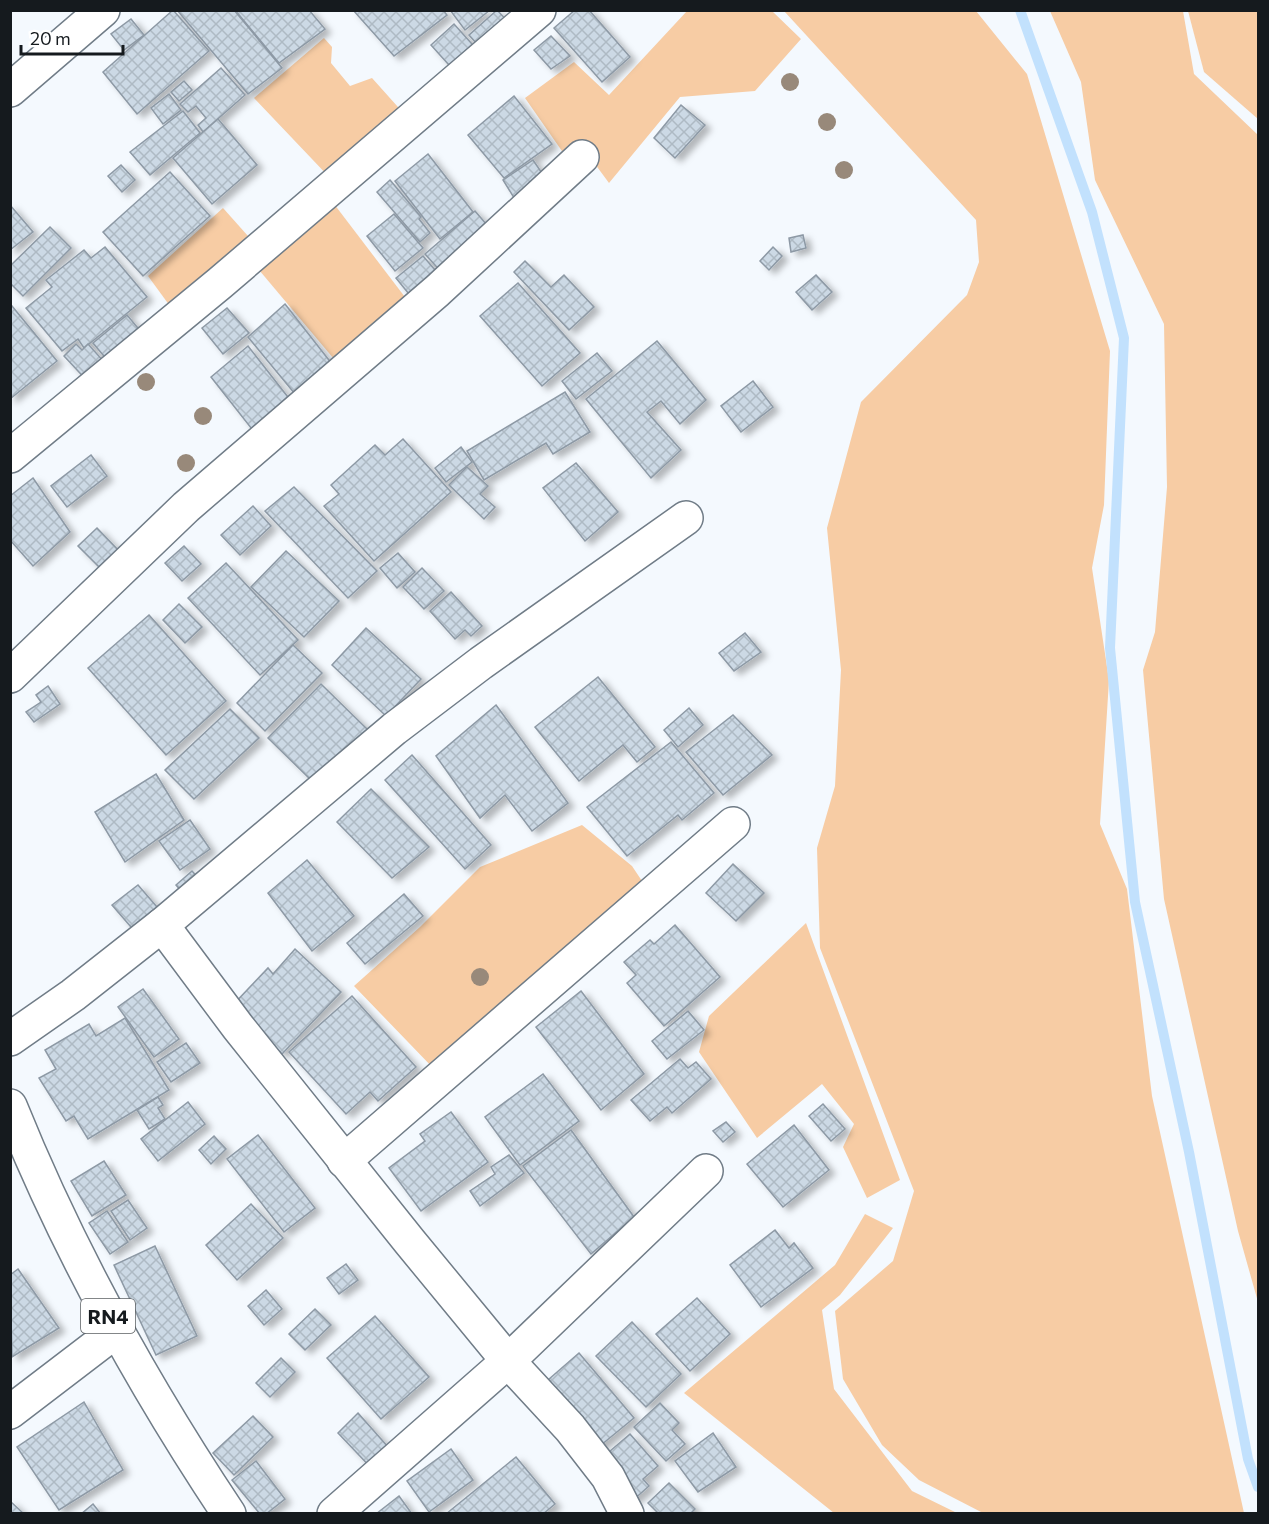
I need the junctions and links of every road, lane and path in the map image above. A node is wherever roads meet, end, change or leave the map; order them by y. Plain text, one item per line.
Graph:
1 (103, 10) edge
2 (539, 10) edge
3 (10, 90) edge
4 (582, 157) dead end
5 (10, 456) edge
6 (686, 518) dead end
7 (10, 676) edge
8 (733, 824) dead end
9 (162, 926) junction
10 (10, 1039) edge
11 (10, 1106) edge
12 (344, 1161) junction
13 (706, 1171) dead end
14 (116, 1331) junction
15 (508, 1360) junction
16 (10, 1413) edge
17 (229, 1514) edge
18 (334, 1514) edge
19 (627, 1514) edge

1 - 3 main road
2 - 5 main road
4 - 7 main road
6 - 9 main road
8 - 12 main road
9 - 10 main road
9 - 12 main road
11 - 14 main road, RN4
12 - 15 main road
13 - 15 main road
14 - 16 main road
14 - 17 main road, RN4
15 - 18 main road
15 - 19 main road

